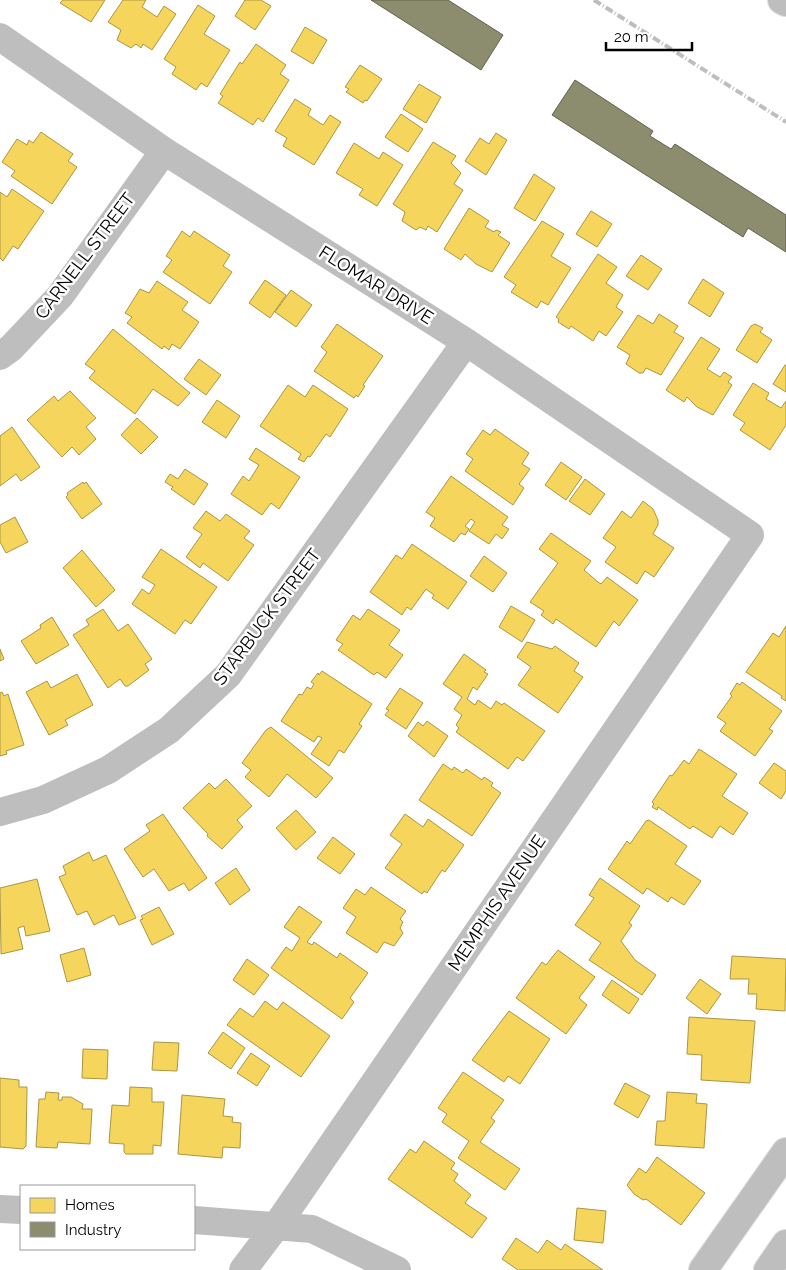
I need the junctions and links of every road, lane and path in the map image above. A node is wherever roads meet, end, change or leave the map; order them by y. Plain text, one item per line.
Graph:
1 (782, 0) edge
2 (786, 2) edge
3 (0, 37) edge
4 (164, 151) junction
5 (466, 342) junction
6 (0, 356) edge
7 (750, 535) joint
8 (0, 812) edge
9 (786, 1152) edge
10 (0, 1209) edge
11 (20, 1210) edge
12 (195, 1220) edge
13 (277, 1225) junction
14 (786, 1244) edge
15 (243, 1270) edge
16 (397, 1270) edge
17 (704, 1270) edge
18 (768, 1270) edge

1 - 2 street
3 - 4 street, FLOMAR DRIVE
4 - 5 street, FLOMAR DRIVE
4 - 6 street, CARNELL STREET
5 - 7 street, FLOMAR DRIVE
5 - 8 street, STARBUCK STREET
7 - 13 street, MEMPHIS AVENUE
9 - 17 street
10 - 11 street
12 - 13 street
13 - 15 street, MEMPHIS AVENUE
13 - 16 street
14 - 18 street

